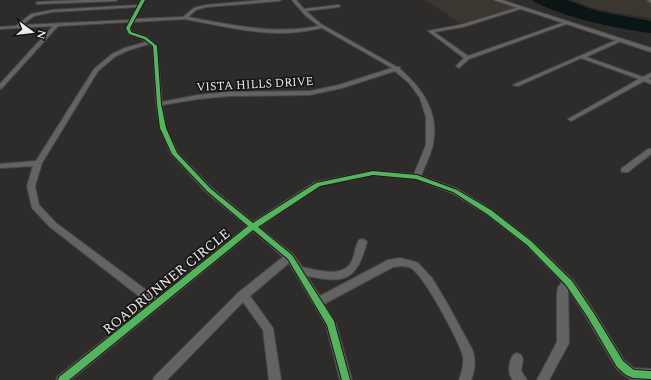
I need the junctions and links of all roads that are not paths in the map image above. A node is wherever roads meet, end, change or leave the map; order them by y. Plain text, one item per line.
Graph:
1 (115, 0) edge
2 (279, 0) edge
3 (294, 0) edge
4 (497, 0) edge
5 (38, 3) dead end
6 (141, 3) edge
7 (338, 6) dead end
8 (521, 8) junction
9 (304, 10) junction
10 (184, 18) junction
11 (131, 20) junction
12 (567, 23) junction
13 (58, 24) junction
14 (322, 26) junction
15 (17, 27) junction
16 (0, 28) edge
17 (619, 40) junction
18 (150, 42) junction
19 (651, 50) edge
20 (582, 57) junction
21 (467, 58) junction
22 (459, 66) dead end
23 (398, 68) junction
24 (651, 75) edge
25 (644, 79) junction
26 (651, 82) edge
27 (516, 85) dead end
28 (0, 87) edge
29 (159, 104) junction
30 (571, 119) dead end
31 (651, 151) edge
32 (38, 163) junction
33 (0, 166) edge
34 (625, 170) dead end
35 (417, 177) junction
36 (252, 227) junction
37 (362, 242) dead end
38 (290, 257) junction
39 (298, 271) junction
40 (568, 283) junction
41 (243, 295) junction
42 (318, 302) junction
43 (156, 303) junction
44 (517, 359) dead end
45 (651, 375) edge
46 (62, 380) edge
47 (159, 380) edge
48 (275, 380) edge
49 (346, 380) edge
50 (465, 380) edge
51 (521, 380) edge
52 (543, 380) edge

1 - 5 street
2 - 10 street
3 - 9 street
4 - 8 street
6 - 11 street
6 - 15 street
7 - 9 street
8 - 12 street
8 - 21 street
9 - 14 street
10 - 11 street
10 - 14 street
11 - 13 street
11 - 18 street
12 - 17 street
12 - 21 street
13 - 15 street
13 - 28 street
14 - 23 street
15 - 16 street
17 - 19 street
17 - 20 street
18 - 29 street
18 - 32 street
20 - 25 street
20 - 27 street
21 - 22 street
23 - 29 street, VISTA HILLS DRIVE
23 - 35 street
24 - 25 street
25 - 26 street
25 - 30 street
29 - 36 street
31 - 34 street
32 - 33 street
32 - 43 street
35 - 36 street, ROADRUNNER CIRCLE
35 - 40 street, ROADRUNNER CIRCLE
36 - 38 street
36 - 43 street, ROADRUNNER CIRCLE
37 - 39 street
38 - 39 street
38 - 41 street
39 - 42 street
40 - 45 street, ROADRUNNER CIRCLE
40 - 52 street
41 - 47 street
41 - 48 street
42 - 49 street
42 - 50 street
43 - 46 street, ROADRUNNER CIRCLE
44 - 51 street

